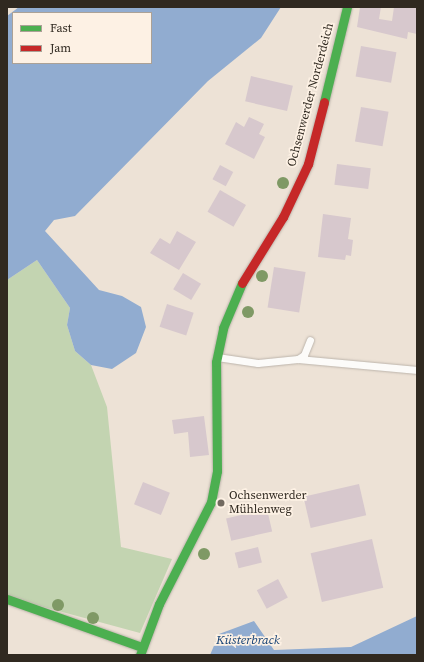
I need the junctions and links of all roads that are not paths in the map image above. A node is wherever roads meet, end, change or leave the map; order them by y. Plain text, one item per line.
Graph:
1 (347, 7) edge
2 (310, 340) dead end
3 (217, 358) junction
4 (298, 360) junction
5 (417, 370) edge
6 (7, 599) edge
7 (141, 651) edge

1 - 3 street, Ochsenwerder Norderdeich
2 - 4 lane
3 - 4 lane
3 - 7 street, Ochsenwerder Norderdeich
4 - 5 lane
6 - 7 street

